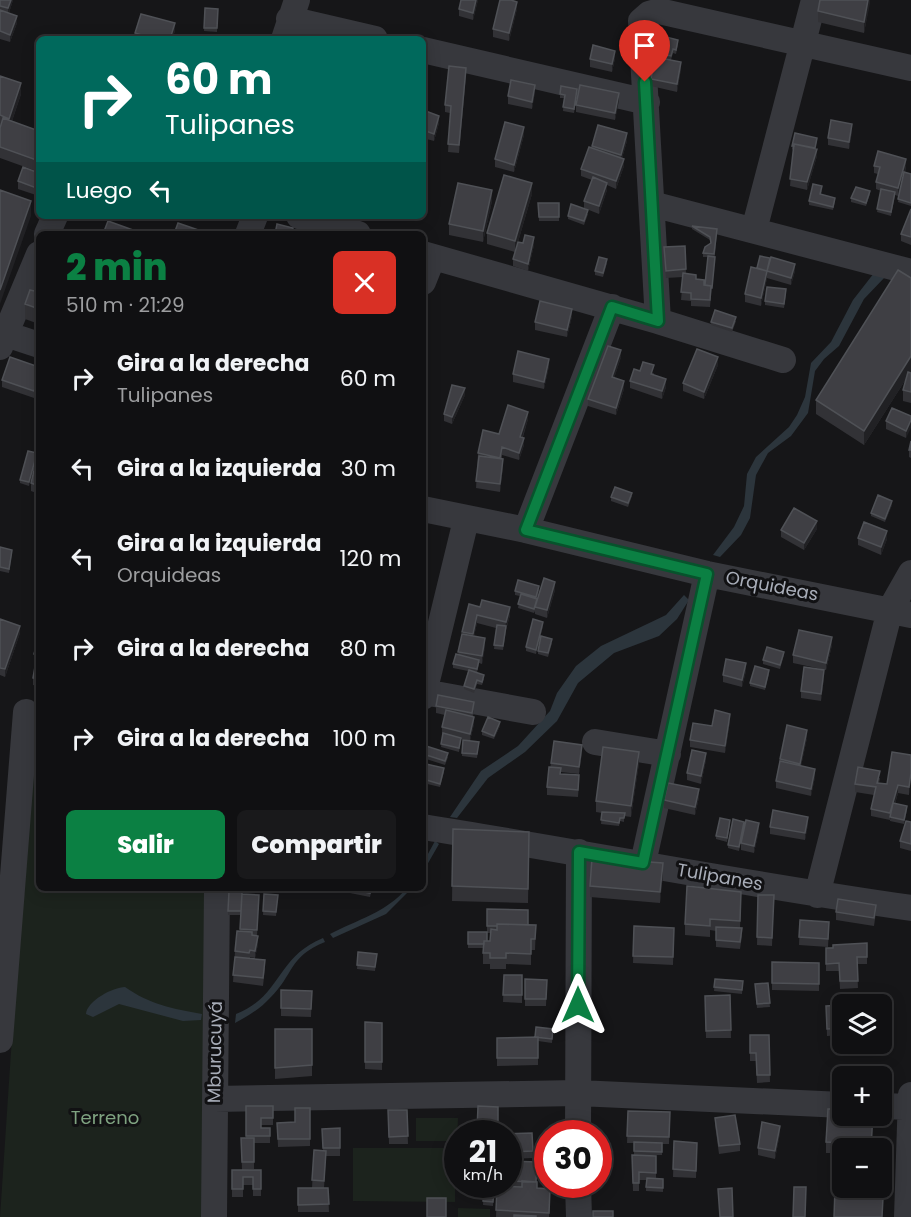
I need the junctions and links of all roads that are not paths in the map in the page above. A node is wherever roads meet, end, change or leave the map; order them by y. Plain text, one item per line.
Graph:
1 (814, 0) edge
2 (290, 19) edge
3 (362, 36) edge
4 (805, 43) junction
5 (426, 51) edge
6 (911, 68) edge
7 (647, 102) junction
8 (652, 204) junction
9 (309, 219) edge
10 (754, 230) junction
11 (348, 231) edge
12 (428, 255) edge
13 (36, 270) edge
14 (911, 272) edge
15 (32, 291) edge
16 (612, 307) junction
17 (658, 321) junction
18 (2, 337) edge
19 (36, 344) edge
20 (783, 360) dead end
21 (426, 510) edge
22 (466, 520) junction
23 (526, 530) junction
24 (911, 573) edge
25 (707, 574) junction
26 (901, 612) edge
27 (426, 686) edge
28 (426, 694) edge
29 (26, 712) dead end
30 (533, 712) dead end
31 (595, 742) dead end
32 (668, 754) junction
33 (426, 827) edge
34 (579, 852) junction
35 (643, 863) junction
36 (217, 891) edge
37 (818, 895) junction
38 (911, 908) edge
39 (0, 1040) edge
40 (578, 1094) junction
41 (911, 1095) edge
42 (215, 1099) junction
43 (832, 1105) edge
44 (892, 1106) edge
45 (911, 1107) edge
46 (578, 1120) edge
47 (578, 1198) edge
48 (214, 1217) edge
49 (579, 1217) edge
50 (907, 1217) edge

1 - 4 street
2 - 3 street
4 - 6 street
4 - 7 street
4 - 10 street
5 - 7 street
7 - 8 street
8 - 10 street
8 - 17 street
9 - 11 street
10 - 14 street
12 - 16 street
13 - 15 street
15 - 18 street
16 - 17 street
16 - 23 street
17 - 20 street
18 - 19 street
21 - 22 street, Orquideas
22 - 23 street, Orquideas
22 - 27 street
23 - 25 street, Orquideas
24 - 26 street
25 - 26 street, Orquideas
25 - 32 street
26 - 37 street
28 - 30 street
29 - 39 street
31 - 32 street
32 - 35 street
33 - 34 street, Tulipanes
34 - 35 street, Tulipanes
34 - 40 street
35 - 37 street, Tulipanes
36 - 42 street, Mburucuyá
37 - 38 street, Tulipanes
40 - 42 street
40 - 43 street
40 - 46 street
41 - 45 street
42 - 48 street, Mburucuyá
44 - 45 street
45 - 50 street
47 - 49 street

